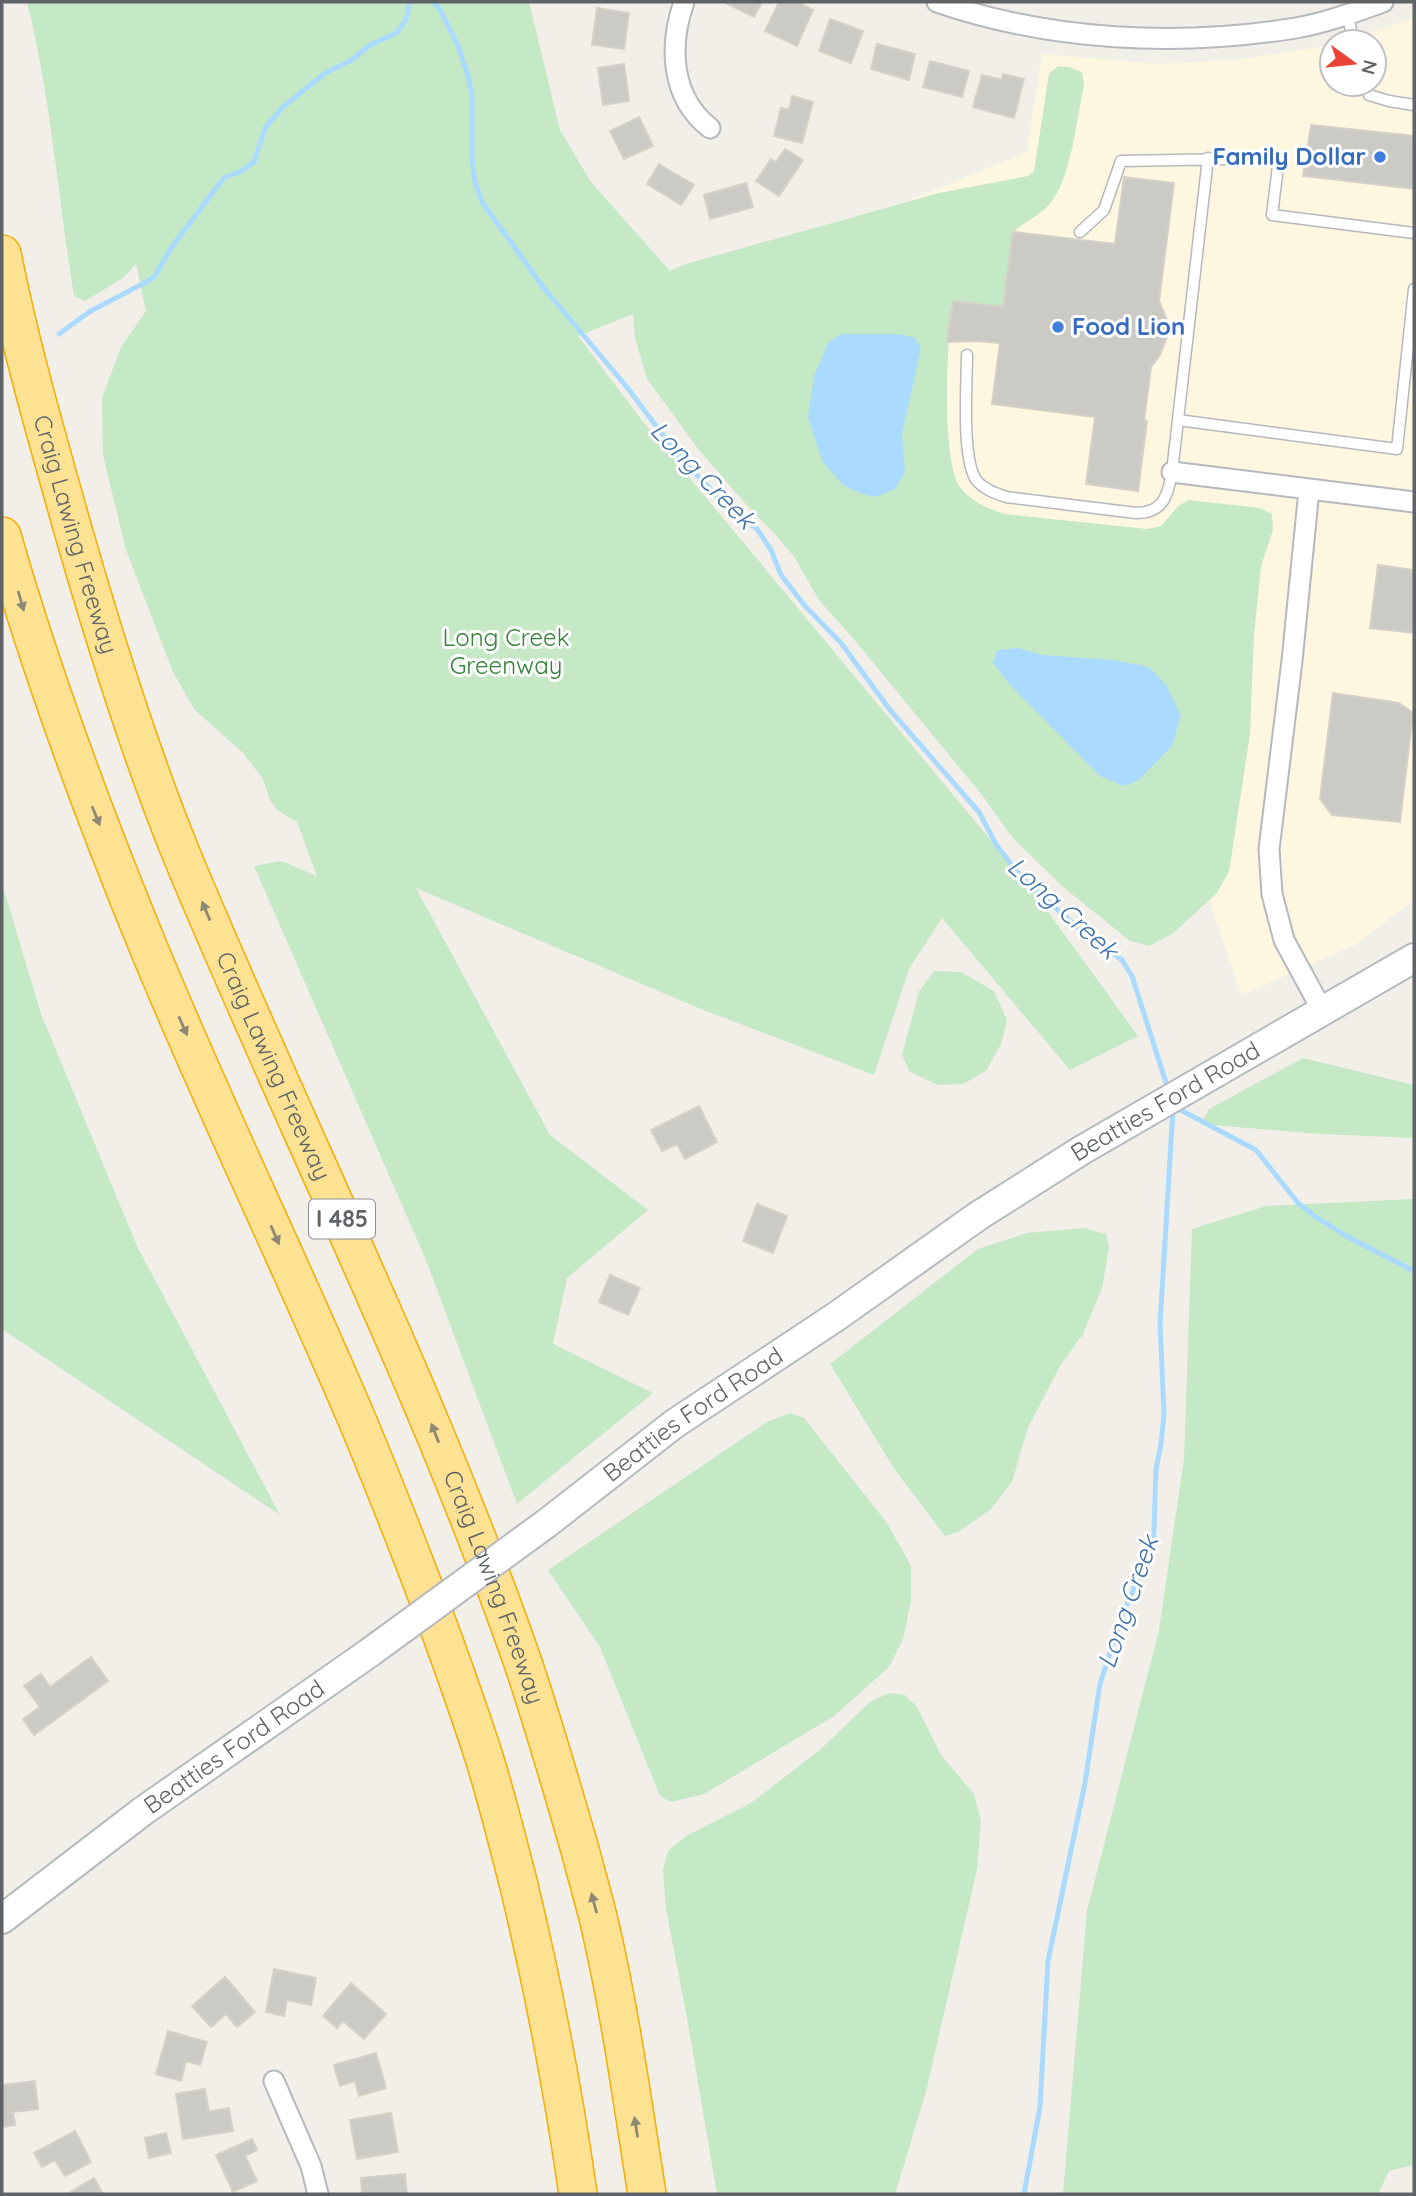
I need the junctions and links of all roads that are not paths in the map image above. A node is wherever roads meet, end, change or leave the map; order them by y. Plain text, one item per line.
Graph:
1 (684, 2) edge
2 (937, 2) edge
3 (1383, 2) edge
4 (1348, 15) junction
5 (1350, 28) edge
6 (1379, 98) edge
7 (1414, 105) edge
8 (710, 128) dead end
9 (1208, 158) junction
10 (1080, 232) dead end
11 (1414, 233) edge
12 (2, 254) edge
13 (1414, 289) edge
14 (967, 355) dead end
15 (1178, 420) junction
16 (1172, 472) junction
17 (1309, 489) junction
18 (1414, 502) edge
19 (2, 536) edge
20 (1414, 958) edge
21 (1323, 1012) junction
22 (2, 1919) edge
23 (274, 2081) dead end
24 (318, 2194) edge
25 (579, 2194) edge
26 (647, 2194) edge

1 - 8 street
2 - 4 street
3 - 4 street
4 - 5 lane
6 - 7 lane
9 - 10 lane
9 - 11 lane
9 - 15 lane
26 -> 12 highway, Craig Lawing Freeway / I 485
13 - 15 lane
14 - 16 lane
15 - 16 lane
16 - 17 street
17 - 18 street
17 - 21 street
19 -> 25 highway, I 485
20 - 21 main road, Beatties Ford Road
21 - 22 main road, Beatties Ford Road, bridge
23 - 24 street

